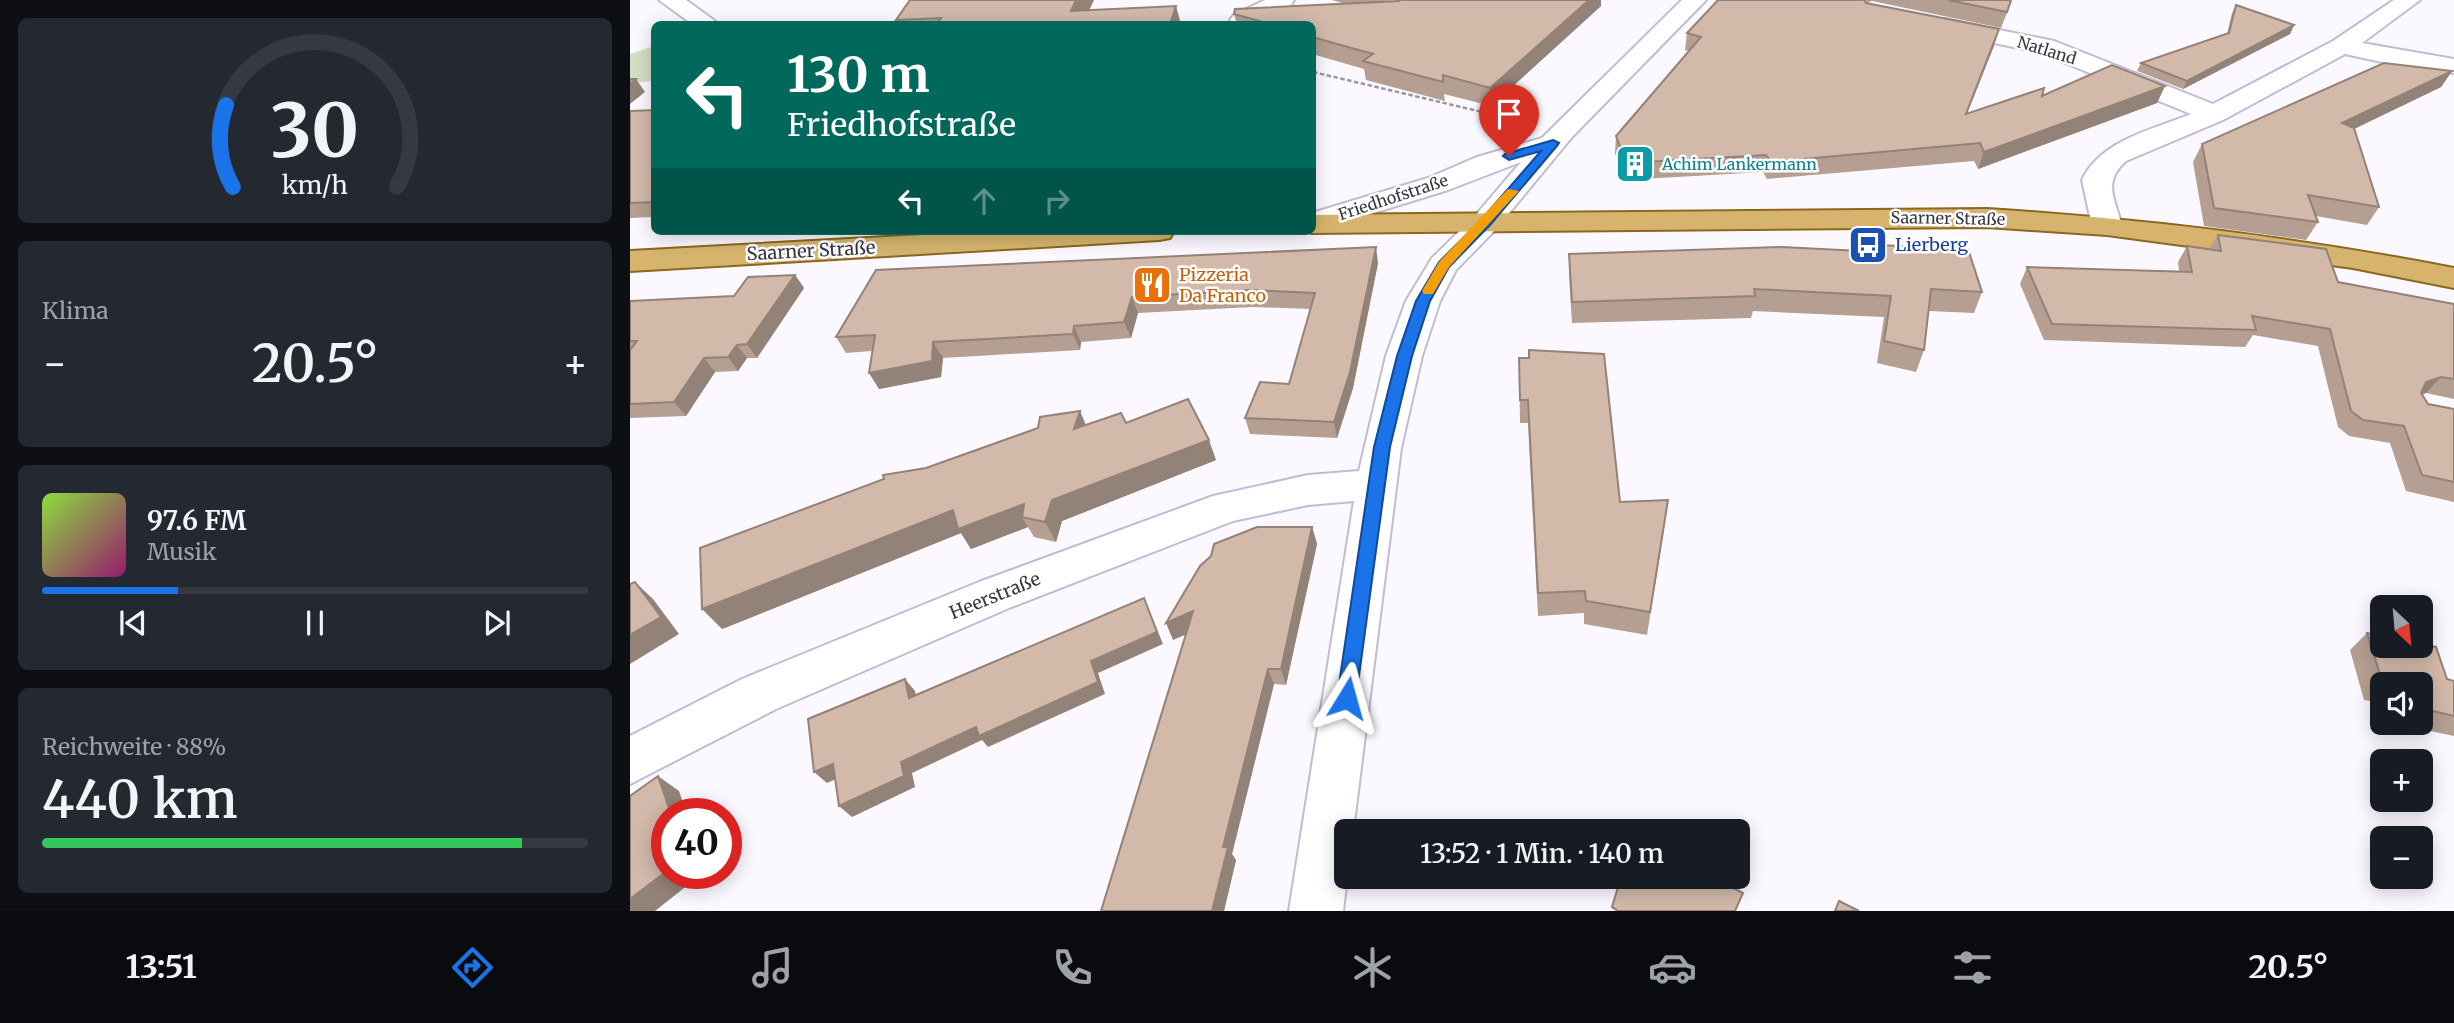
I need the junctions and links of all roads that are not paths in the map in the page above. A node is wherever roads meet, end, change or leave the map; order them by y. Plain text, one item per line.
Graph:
1 (670, 0) edge
2 (1283, 0) edge
3 (1695, 0) edge
4 (2409, 0) edge
5 (1242, 20) edge
6 (702, 21) edge
7 (1920, 21) edge
8 (2342, 46) junction
9 (2454, 66) edge
10 (2214, 114) junction
11 (1558, 137) junction
12 (1316, 223) edge
13 (1485, 223) junction
14 (1316, 224) edge
15 (2107, 226) junction
16 (1088, 235) edge
17 (630, 261) edge
18 (2454, 278) edge
19 (1377, 484) junction
20 (630, 761) edge
21 (1316, 911) edge

1 - 6 street
2 - 5 street
3 - 11 street, Friedhofstraße
4 - 8 street
7 - 10 street, Natland
8 - 9 street
8 - 10 street
10 - 15 street
11 - 12 street, Friedhofstraße
11 - 13 street, Friedhofstraße
13 - 14 main road, Saarner Straße
13 - 15 main road, Saarner Straße
13 - 19 street, Friedhofstraße
15 - 18 main road, Saarner Straße
16 - 17 main road, Saarner Straße
19 - 20 street, Heerstraße
19 - 21 street, Friedhofstraße

